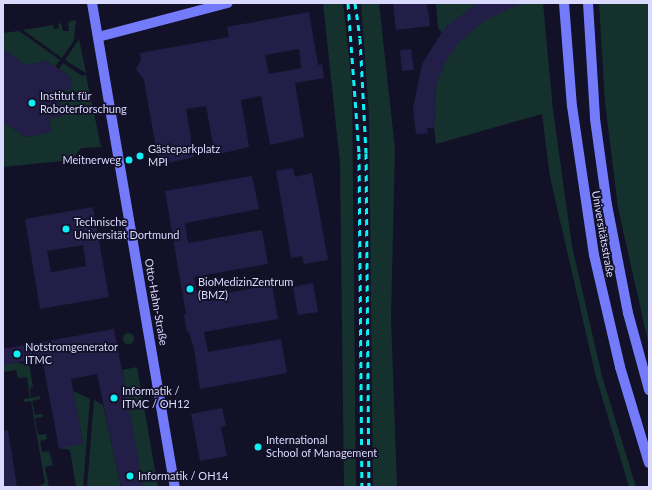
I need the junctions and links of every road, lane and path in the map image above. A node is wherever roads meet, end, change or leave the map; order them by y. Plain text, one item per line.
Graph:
1 (92, 3) edge
2 (228, 3) edge
3 (564, 3) edge
4 (588, 3) edge
5 (98, 36) junction
6 (649, 390) edge
7 (649, 463) edge
8 (175, 487) edge

1 - 5 street, Otto-Hahn-Straße
2 - 5 street
3 - 7 street, Universitätsstraße
4 - 6 street, Universitätsstraße
5 - 8 street, Otto-Hahn-Straße

